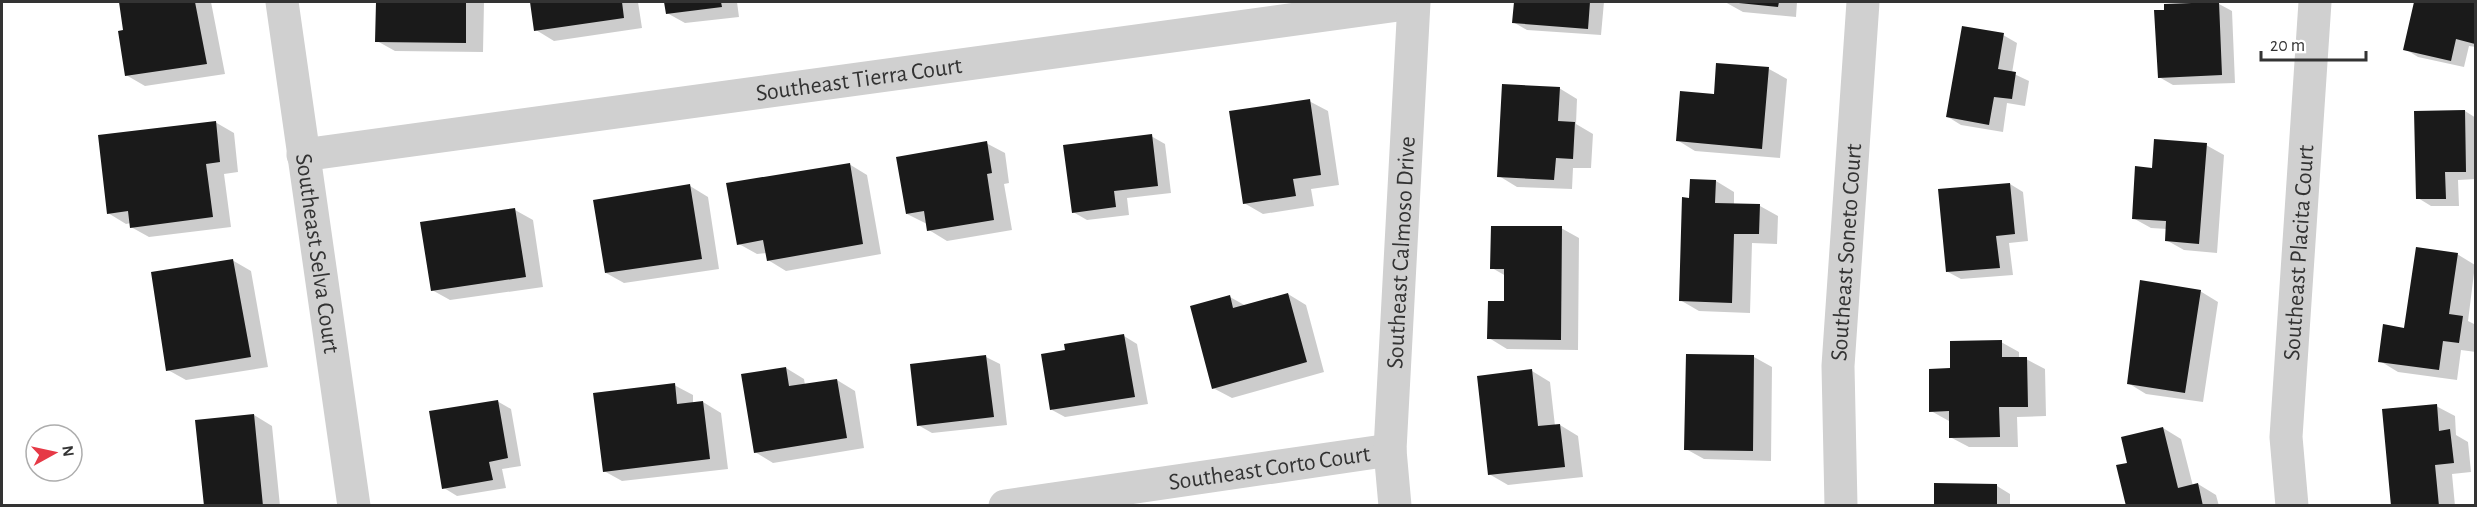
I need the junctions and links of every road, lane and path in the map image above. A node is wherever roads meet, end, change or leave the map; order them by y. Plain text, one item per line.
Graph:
1 (282, 2) edge
2 (1414, 2) edge
3 (1863, 2) edge
4 (2315, 2) edge
5 (303, 155) junction
6 (1390, 450) junction
7 (354, 506) edge
8 (1005, 506) edge
9 (1395, 506) edge
10 (1841, 506) edge
11 (2292, 506) edge

1 - 5 street, Southeast Selva Court
2 - 5 street, Southeast Tierra Court
2 - 6 street, Southeast Calmoso Drive
3 - 10 street, Southeast Soneto Court
4 - 11 street, Southeast Placita Court
5 - 7 street, Southeast Selva Court
6 - 8 street, Southeast Corto Court
6 - 9 street, Southeast Calmoso Drive

